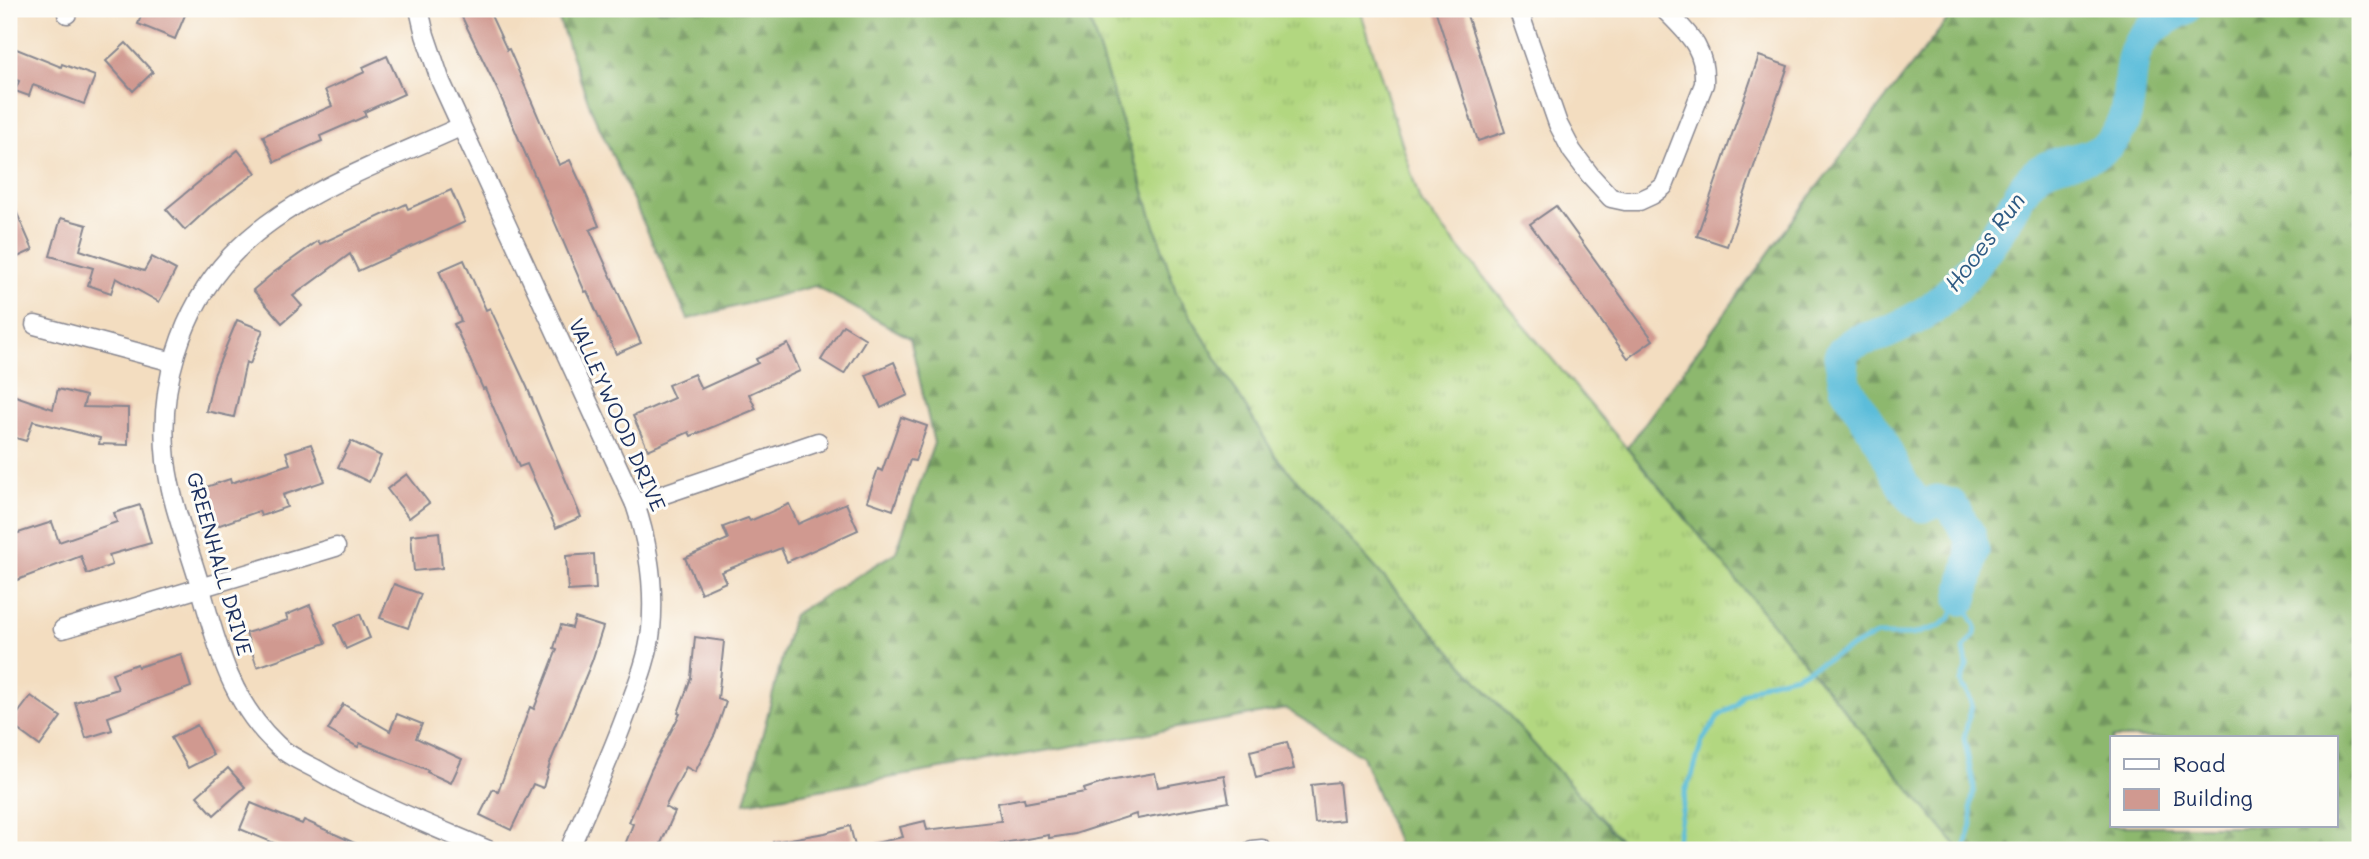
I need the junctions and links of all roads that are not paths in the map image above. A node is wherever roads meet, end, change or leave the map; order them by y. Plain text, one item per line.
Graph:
1 (419, 9) edge
2 (1518, 9) edge
3 (1664, 9) edge
4 (460, 127) junction
5 (35, 325) dead end
6 (173, 362) junction
7 (818, 442) dead end
8 (635, 504) junction
9 (336, 547) dead end
10 (200, 587) junction
11 (63, 629) dead end
12 (488, 850) edge
13 (569, 850) edge

1 - 4 street, VALLEYWOOD DRIVE
2 - 3 street
4 - 6 street, GREENHALL DRIVE
4 - 8 street, VALLEYWOOD DRIVE
5 - 6 street
6 - 10 street, GREENHALL DRIVE
7 - 8 street
8 - 13 street, VALLEYWOOD DRIVE
9 - 10 street
10 - 11 street
10 - 12 street, GREENHALL DRIVE

